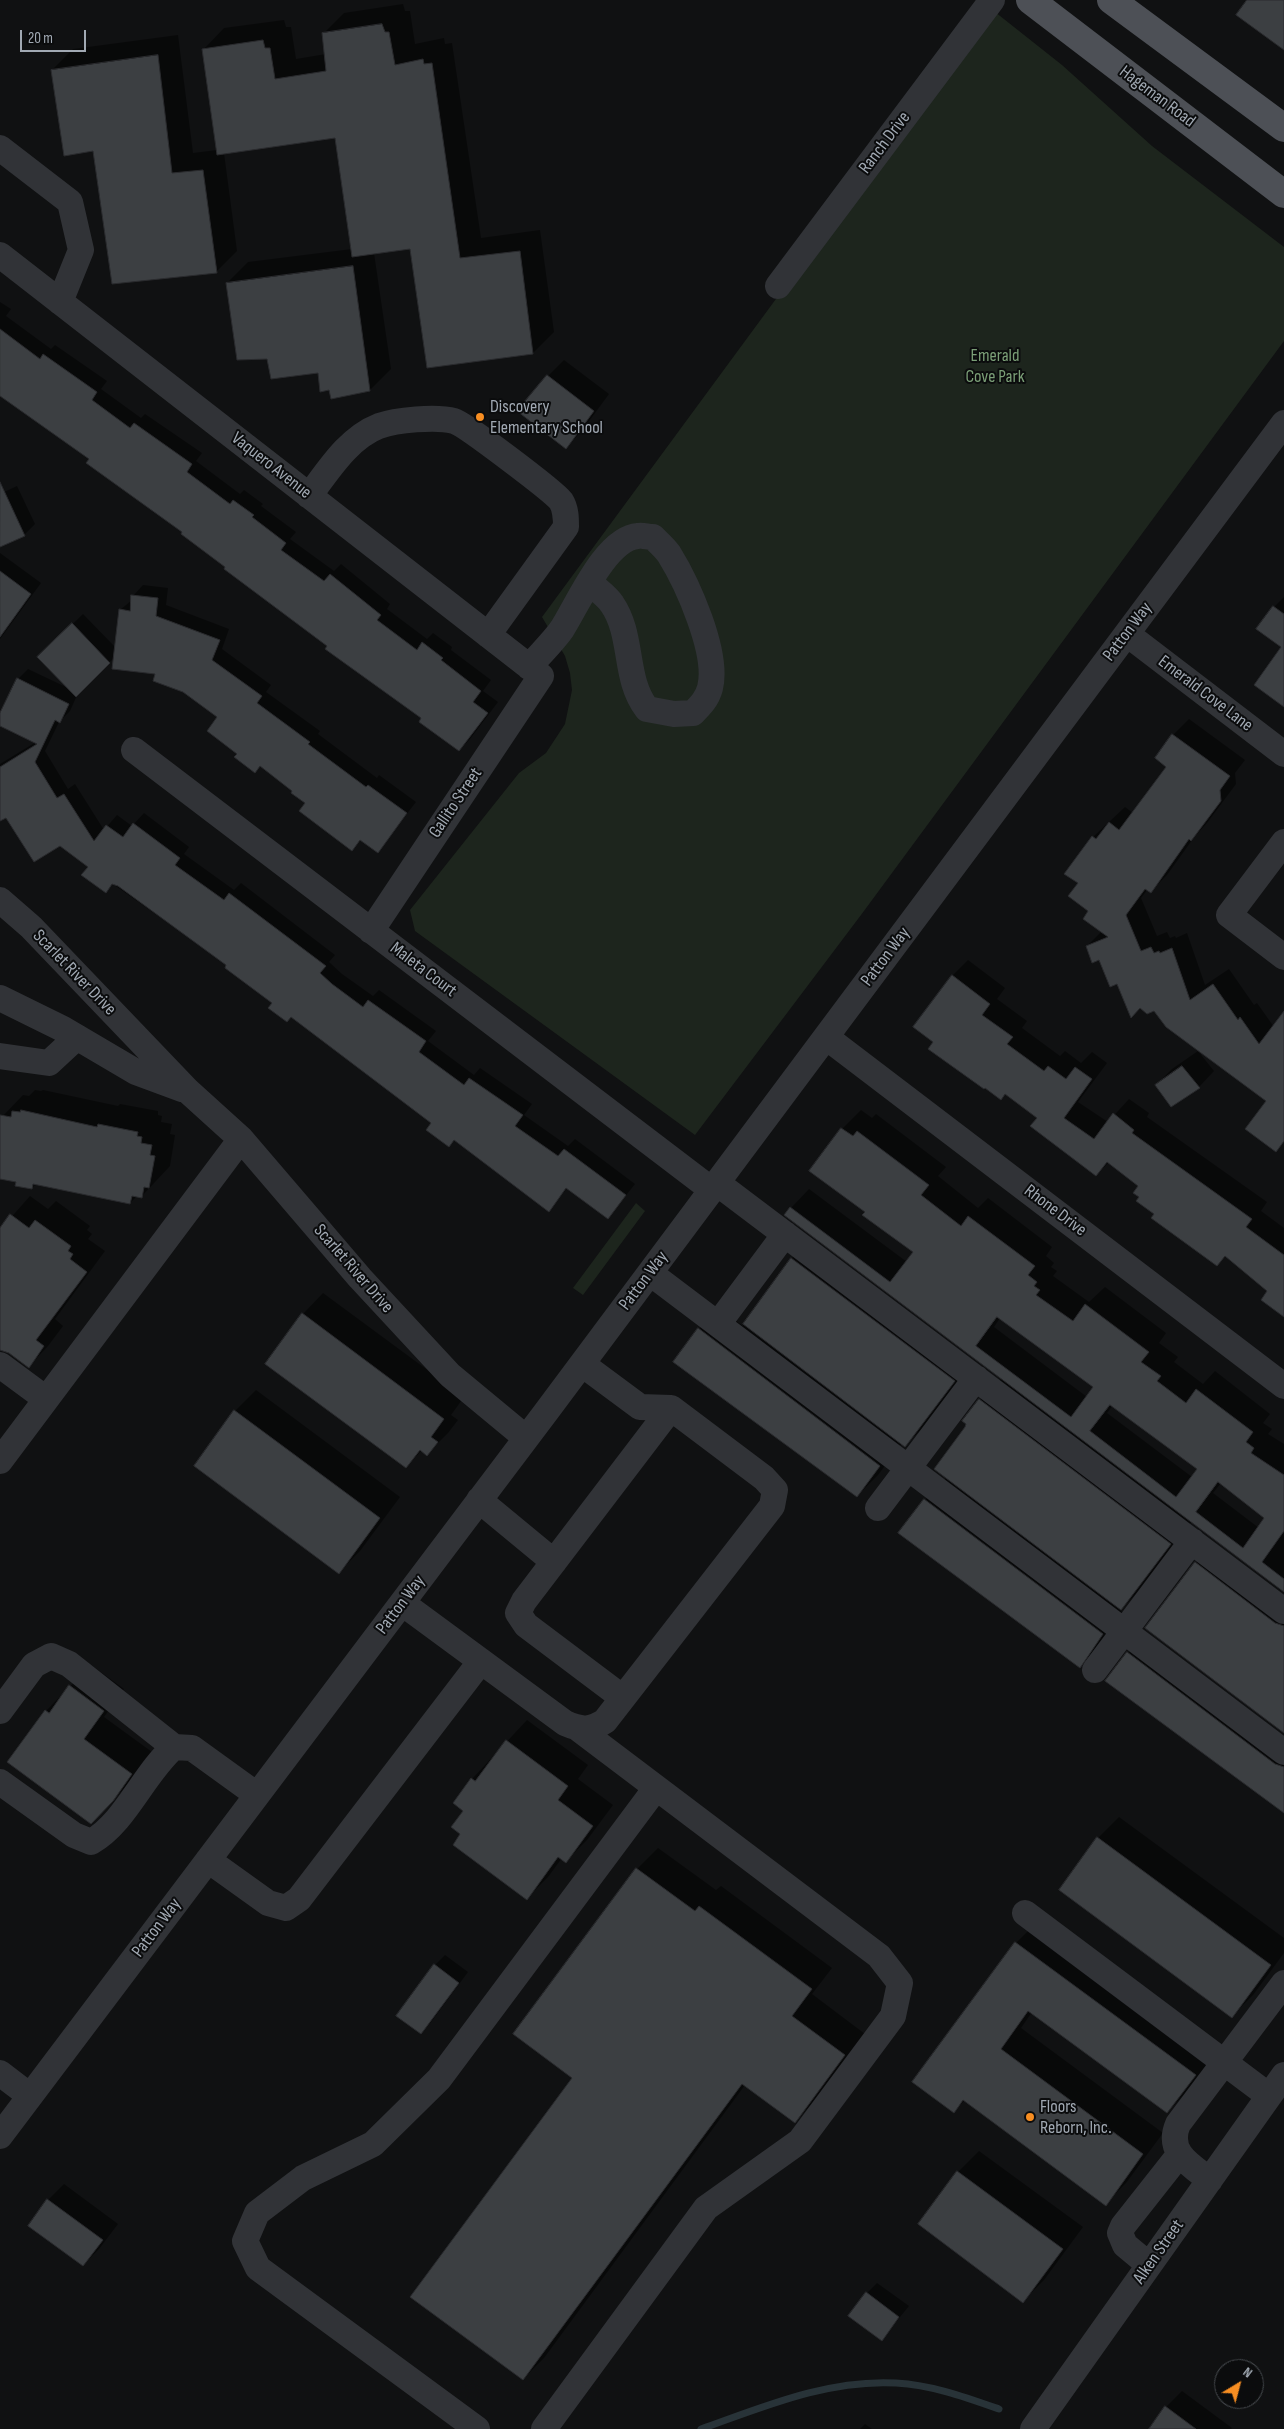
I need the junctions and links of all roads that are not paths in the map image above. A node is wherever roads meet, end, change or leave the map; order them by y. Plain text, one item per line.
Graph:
1 (992, 0) edge
2 (1030, 0) edge
3 (1111, 0) edge
4 (1284, 128) edge
5 (0, 148) edge
6 (1284, 194) edge
7 (0, 255) edge
8 (778, 286) dead end
9 (60, 302) junction
10 (1284, 423) edge
11 (309, 496) junction
12 (589, 582) junction
13 (1127, 634) junction
14 (488, 635) junction
15 (535, 671) junction
16 (134, 750) dead end
17 (1284, 754) edge
18 (1284, 842) edge
19 (0, 900) edge
20 (372, 931) junction
21 (1284, 957) edge
22 (0, 998) edge
23 (826, 1037) junction
24 (77, 1038) junction
25 (0, 1056) edge
26 (188, 1092) junction
27 (241, 1139) junction
28 (715, 1187) junction
29 (784, 1234) junction
30 (650, 1273) junction
31 (718, 1324) junction
32 (582, 1364) junction
33 (0, 1365) edge
34 (976, 1378) junction
35 (1284, 1386) edge
36 (46, 1400) junction
37 (671, 1408) junction
38 (526, 1438) junction
39 (3, 1451) edge
40 (908, 1467) junction
41 (479, 1500) junction
42 (878, 1508) dead end
43 (1192, 1541) junction
44 (554, 1562) junction
45 (402, 1603) junction
46 (1284, 1611) edge
47 (1124, 1631) junction
48 (481, 1661) junction
49 (1095, 1670) dead end
50 (622, 1698) junction
51 (0, 1711) edge
52 (580, 1730) junction
53 (174, 1747) junction
54 (1284, 1752) edge
55 (0, 1782) edge
56 (656, 1788) junction
57 (257, 1795) junction
58 (208, 1860) junction
59 (1025, 1913) dead end
60 (1284, 1983) edge
61 (1224, 2063) junction
62 (0, 2073) edge
63 (1284, 2075) edge
64 (30, 2096) junction
65 (1269, 2096) junction
66 (0, 2136) edge
67 (1179, 2155) junction
68 (1210, 2180) junction
69 (1149, 2265) junction
70 (477, 2429) edge
71 (544, 2429) edge
72 (1033, 2429) edge

1 - 8 street, Ranch Drive
2 - 6 main road, Hageman Road
3 - 4 main road
5 - 9 street
7 - 9 street, Vaquero Avenue
9 - 11 street, Vaquero Avenue
10 - 13 street, Patton Way
11 - 14 street, Vaquero Avenue
11 - 14 street
12 - 12 street, Gallito Street
12 - 15 street, Gallito Street
13 - 17 street, Emerald Cove Lane
13 - 23 street, Patton Way
14 - 15 street, Vaquero Avenue
15 - 20 street, Gallito Street
16 - 20 street, Maleta Court
18 - 21 street
19 - 26 street, Scarlet River Drive
20 - 28 street, Maleta Court
22 - 24 street, Scarlet River Drive
23 - 28 street, Patton Way
23 - 35 street, Rhone Drive
24 - 25 street
24 - 26 street, Scarlet River Drive
26 - 27 street, Scarlet River Drive
27 - 36 street
27 - 38 street, Scarlet River Drive
28 - 29 street, Maleta Court
28 - 30 street, Patton Way
29 - 31 street
29 - 34 street, Maleta Court
30 - 31 street
30 - 32 street, Patton Way
31 - 40 street
32 - 37 street
32 - 38 street, Patton Way
33 - 36 street
34 - 40 street
34 - 43 street, Maleta Court
36 - 39 street
37 - 44 street
37 - 50 street
38 - 41 street, Patton Way
40 - 42 street
40 - 47 street
41 - 44 street
41 - 45 street, Patton Way
43 - 46 street, Maleta Court
43 - 47 street
44 - 50 street
45 - 48 street
45 - 57 street, Patton Way
47 - 49 street
47 - 54 street
48 - 52 street
48 - 58 street
50 - 52 street
51 - 53 street
52 - 56 street
53 - 55 street
53 - 57 street
56 - 70 street
56 - 71 street
57 - 58 street, Patton Way
58 - 64 street, Patton Way
59 - 61 street
60 - 61 street
61 - 65 street
61 - 67 street
62 - 64 street
63 - 65 street, Alken Street
64 - 66 street, Patton Way
65 - 68 street, Alken Street
67 - 68 street
67 - 69 street
68 - 69 street, Alken Street
69 - 72 street, Alken Street

